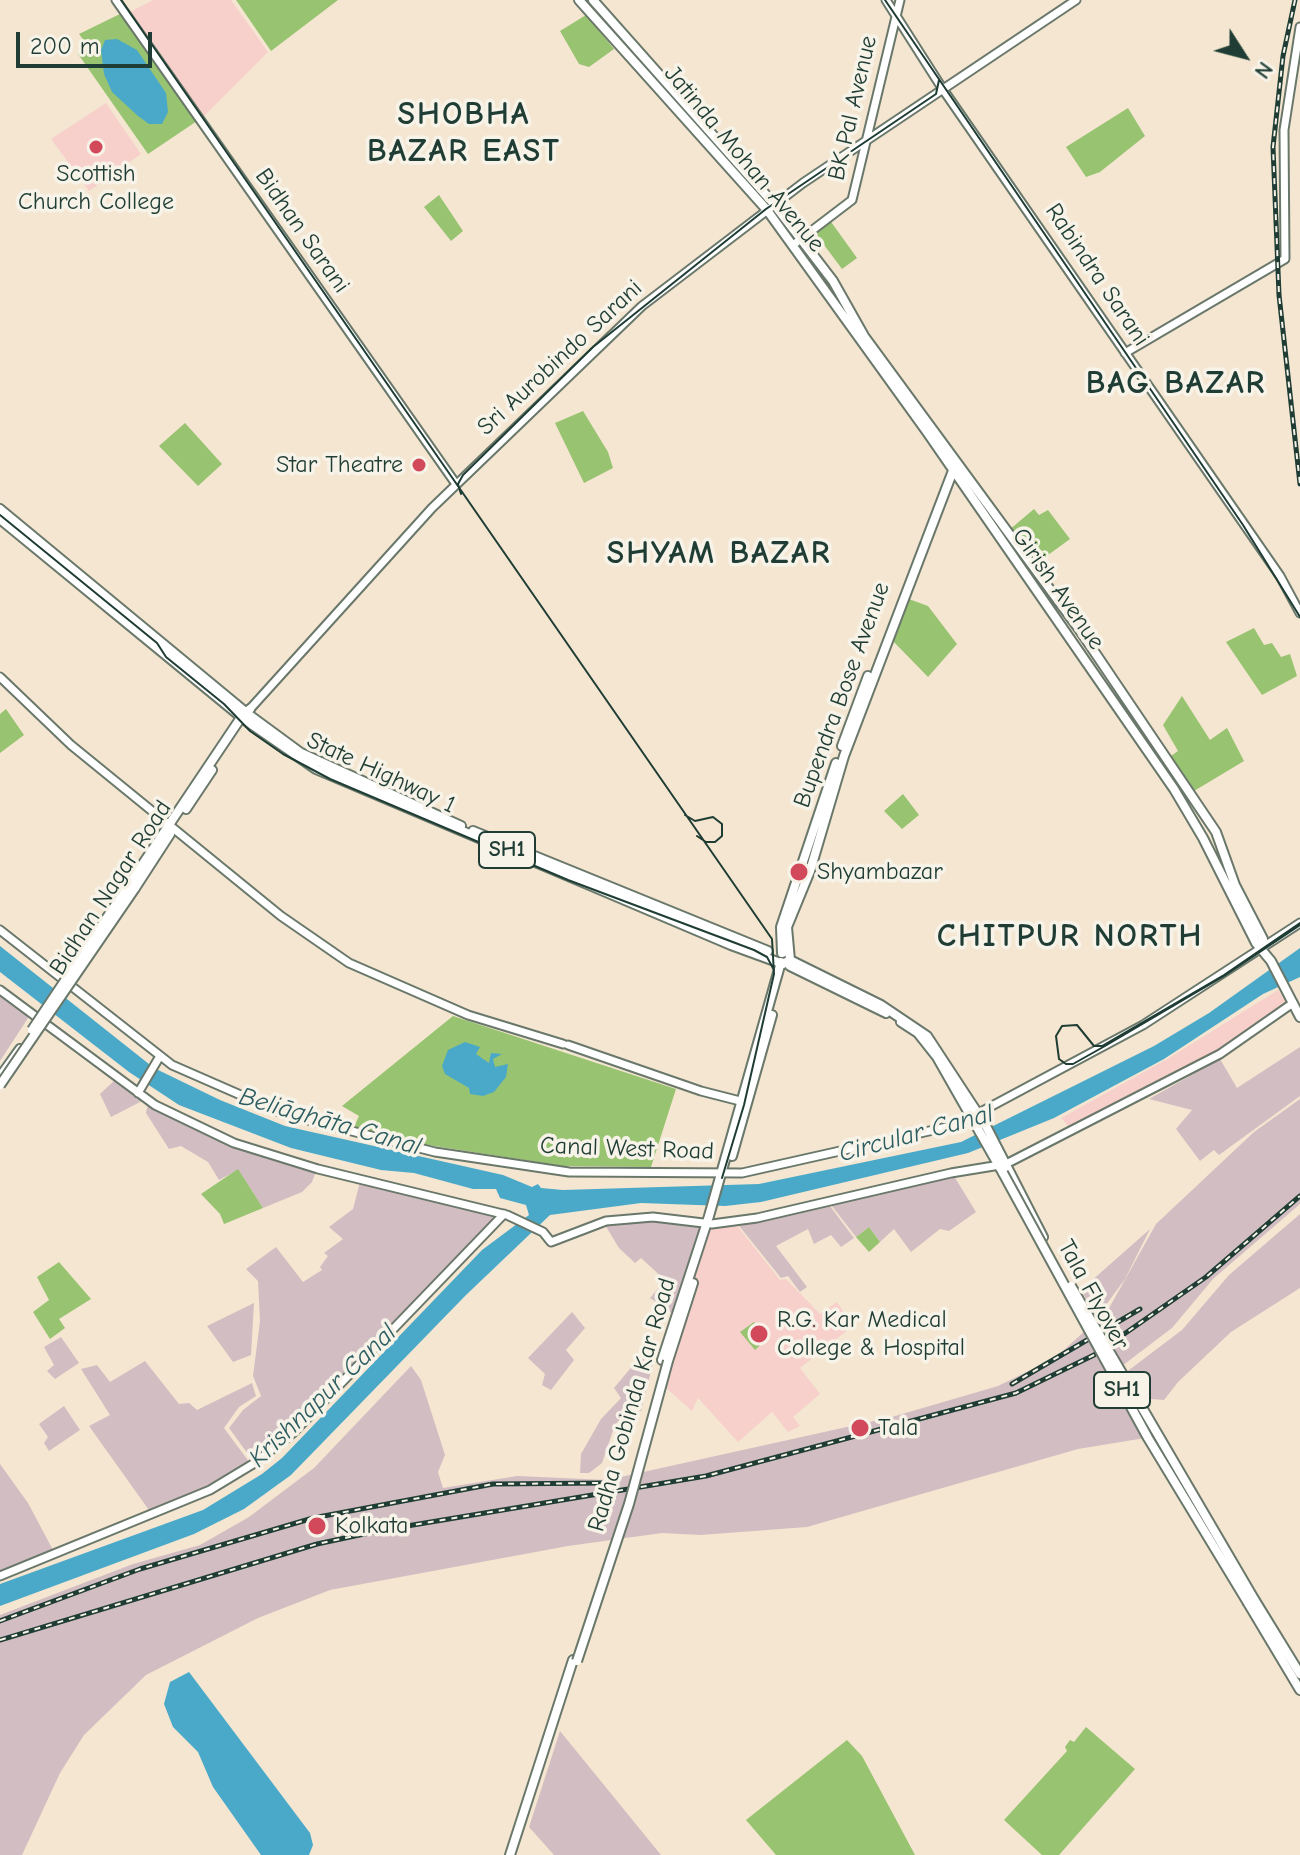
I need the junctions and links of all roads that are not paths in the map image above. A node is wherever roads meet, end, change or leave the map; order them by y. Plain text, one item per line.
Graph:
1 (116, 0) edge
2 (579, 0) edge
3 (593, 0) edge
4 (886, 0) edge
5 (900, 0) edge
6 (1076, 0) edge
7 (896, 15) junction
8 (1300, 27) edge
9 (942, 88) junction
10 (865, 141) junction
11 (770, 207) junction
12 (797, 242) junction
13 (1125, 353) junction
14 (953, 461) junction
15 (456, 484) junction
16 (0, 509) edge
17 (0, 519) edge
18 (1300, 613) edge
19 (0, 677) edge
20 (246, 714) junction
21 (171, 828) junction
22 (132, 887) junction
23 (1300, 923) edge
24 (0, 930) edge
25 (1262, 949) junction
26 (784, 959) junction
27 (0, 990) edge
28 (1294, 1005) junction
29 (1300, 1017) edge
30 (159, 1057) junction
31 (0, 1077) edge
32 (0, 1085) edge
33 (138, 1091) junction
34 (746, 1102) junction
35 (976, 1114) junction
36 (1004, 1168) junction
37 (724, 1175) junction
38 (506, 1214) junction
39 (710, 1220) junction
40 (0, 1576) edge
41 (1253, 1604) junction
42 (1300, 1674) edge
43 (1300, 1690) edge
44 (512, 1855) edge

1 - 15 main road, Bidhan Sarani
2 - 11 main road, Jatinda Mohan Avenue
3 - 11 main road
4 - 7 main road, Rabindra Sarani
5 - 7 main road, BK Pal Avenue
6 - 9 main road, Sri Aurobindo Sarani
7 - 9 main road, Rabindra Sarani
7 - 10 main road, BK Pal Avenue
8 - 13 main road
9 - 10 main road, Sri Aurobindo Sarani
9 - 13 main road, Rabindra Sarani
10 - 11 main road, Sri Aurobindo Sarani
10 - 12 main road, BK Pal Avenue
11 - 12 main road, Jatinda Mohan Avenue
11 - 15 main road, Sri Aurobindo Sarani
12 - 14 main road, Jatinda Mohan Avenue
13 - 18 main road, Rabindra Sarani
14 - 25 main road, Girish Avenue
14 - 25 main road
14 - 26 main road, Bupendra Bose Avenue
15 - 20 main road, Sri Aurobindo Sarani
16 - 20 main road, SH1
17 - 20 main road, SH1
19 - 21 main road
20 - 21 main road
20 - 26 main road, State Highway 1 / SH1
21 - 22 main road
21 - 34 main road
22 - 31 main road, bridge
22 - 32 main road, Bidhan Nagar Road, bridge
23 - 25 main road
24 - 30 main road, Canal West Road
25 - 28 main road
25 - 35 main road, Canal West Road
26 - 34 main road, Radha Gobinda Kar Road
26 - 35 main road, SH1
27 - 33 main road
28 - 29 main road
28 - 36 main road
30 - 33 main road
30 - 37 main road, Canal West Road
33 - 38 main road
34 - 37 main road, Radha Gobinda Kar Road
35 - 36 main road, SH1
35 - 37 main road, Canal West Road
36 - 39 main road
36 - 41 main road, Tala Flyover / SH1, bridge
36 - 41 main road, Tala Flyover / SH1, bridge
37 - 39 main road, Radha Gobinda Kar Road
38 - 39 main road
38 - 40 main road
39 - 44 main road, Radha Gobinda Kar Road, bridge
41 - 42 main road, SH1
41 - 43 main road, SH1

